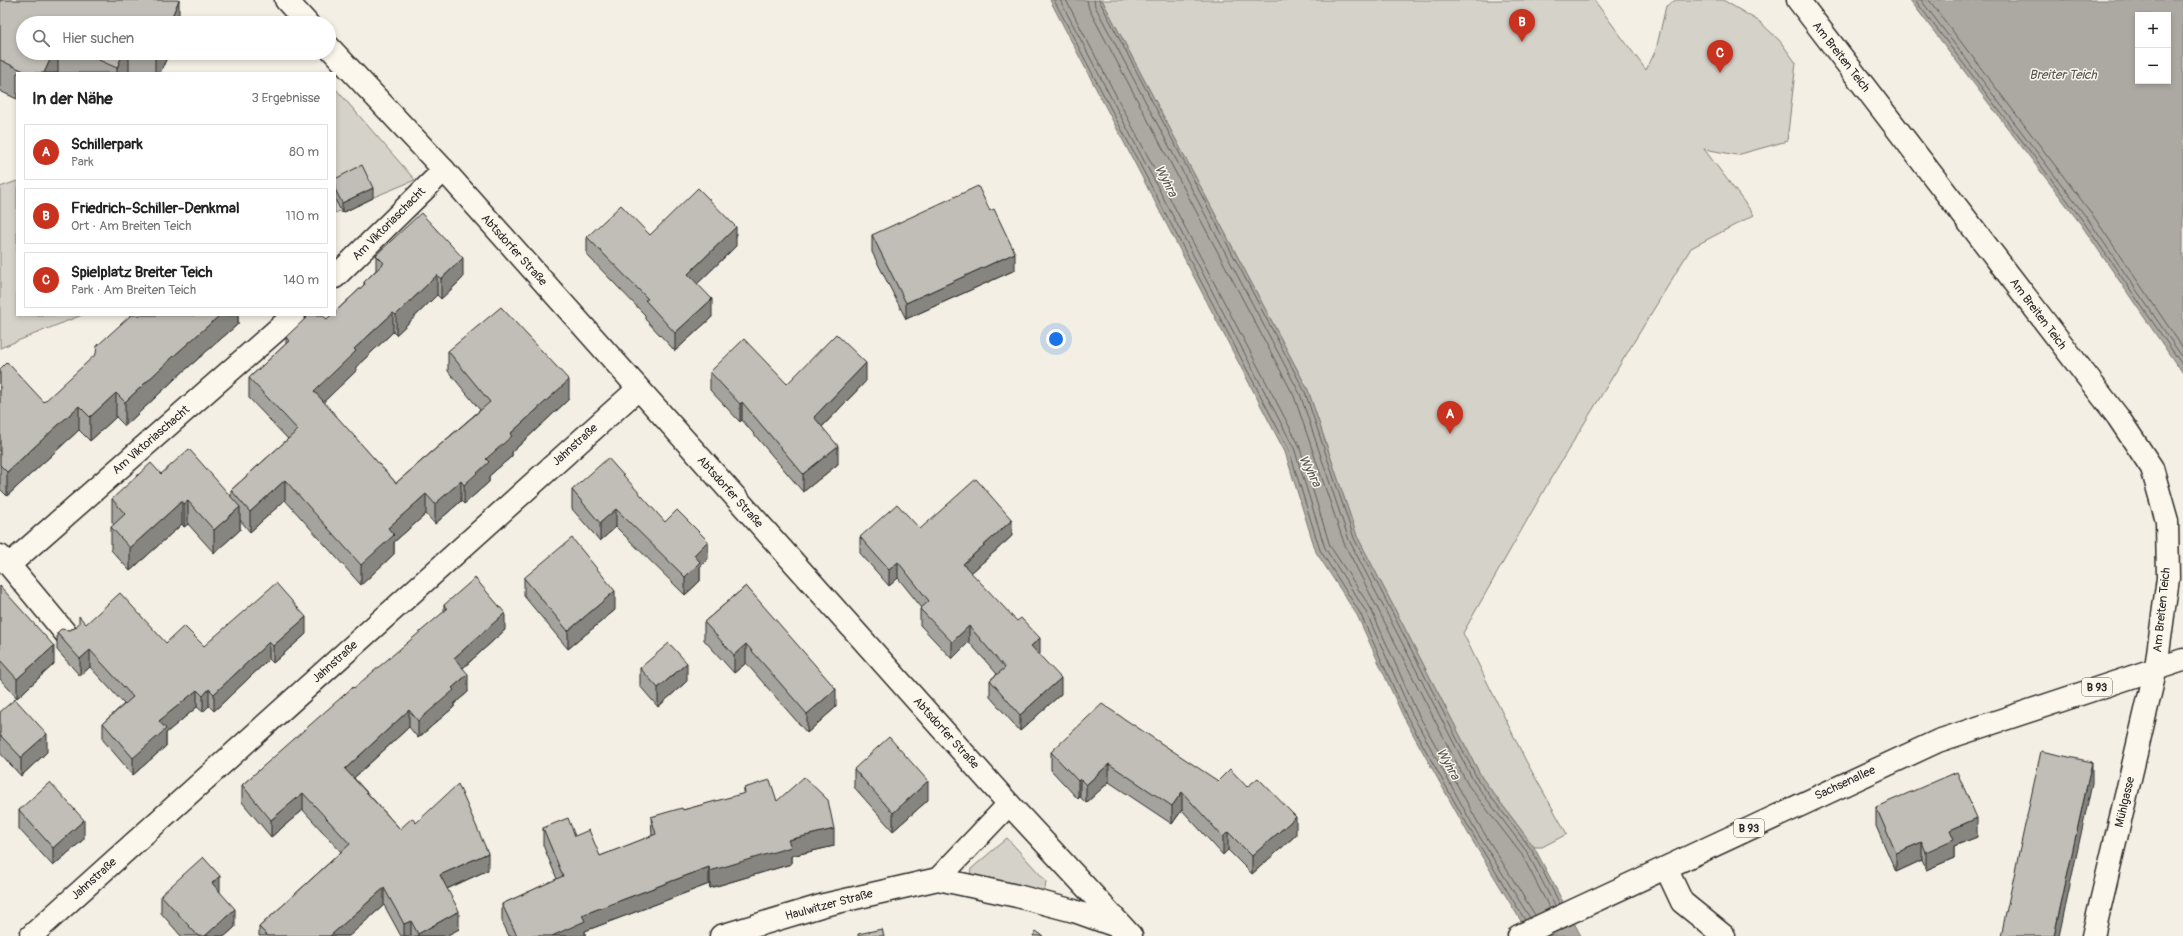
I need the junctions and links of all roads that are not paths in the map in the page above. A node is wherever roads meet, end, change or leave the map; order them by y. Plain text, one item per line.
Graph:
1 (286, 0) edge
2 (1798, 0) edge
3 (301, 16) edge
4 (336, 54) edge
5 (444, 170) junction
6 (336, 276) edge
7 (293, 316) edge
8 (638, 389) junction
9 (4, 560) edge
10 (67, 635) edge
11 (2183, 660) edge
12 (2156, 668) junction
13 (1009, 804) junction
14 (1666, 868) junction
15 (938, 879) junction
16 (1128, 932) edge
17 (31, 936) edge
18 (721, 936) edge
19 (1519, 936) edge
20 (1724, 936) edge
21 (2093, 936) edge

1 - 3 street
2 - 12 street, Am Breiten Teich
4 - 5 street, Abtsdorfer Straße
5 - 6 street, Am Viktoriaschacht
5 - 8 street, Abtsdorfer Straße
7 - 9 street, Am Viktoriaschacht
8 - 13 street, Abtsdorfer Straße
8 - 17 street, Jahnstraße
9 - 10 street, Am Viktoriaschacht
11 - 12 street, Sachsenallee / B 93
12 - 14 street, Sachsenallee / B 93
12 - 21 street, Mühlgasse
13 - 15 street
13 - 16 street, Abtsdorfer Straße
14 - 19 street, Sachsenallee / B 93
14 - 20 street
15 - 16 street, Haulwitzer Straße
15 - 18 street, Haulwitzer Straße

